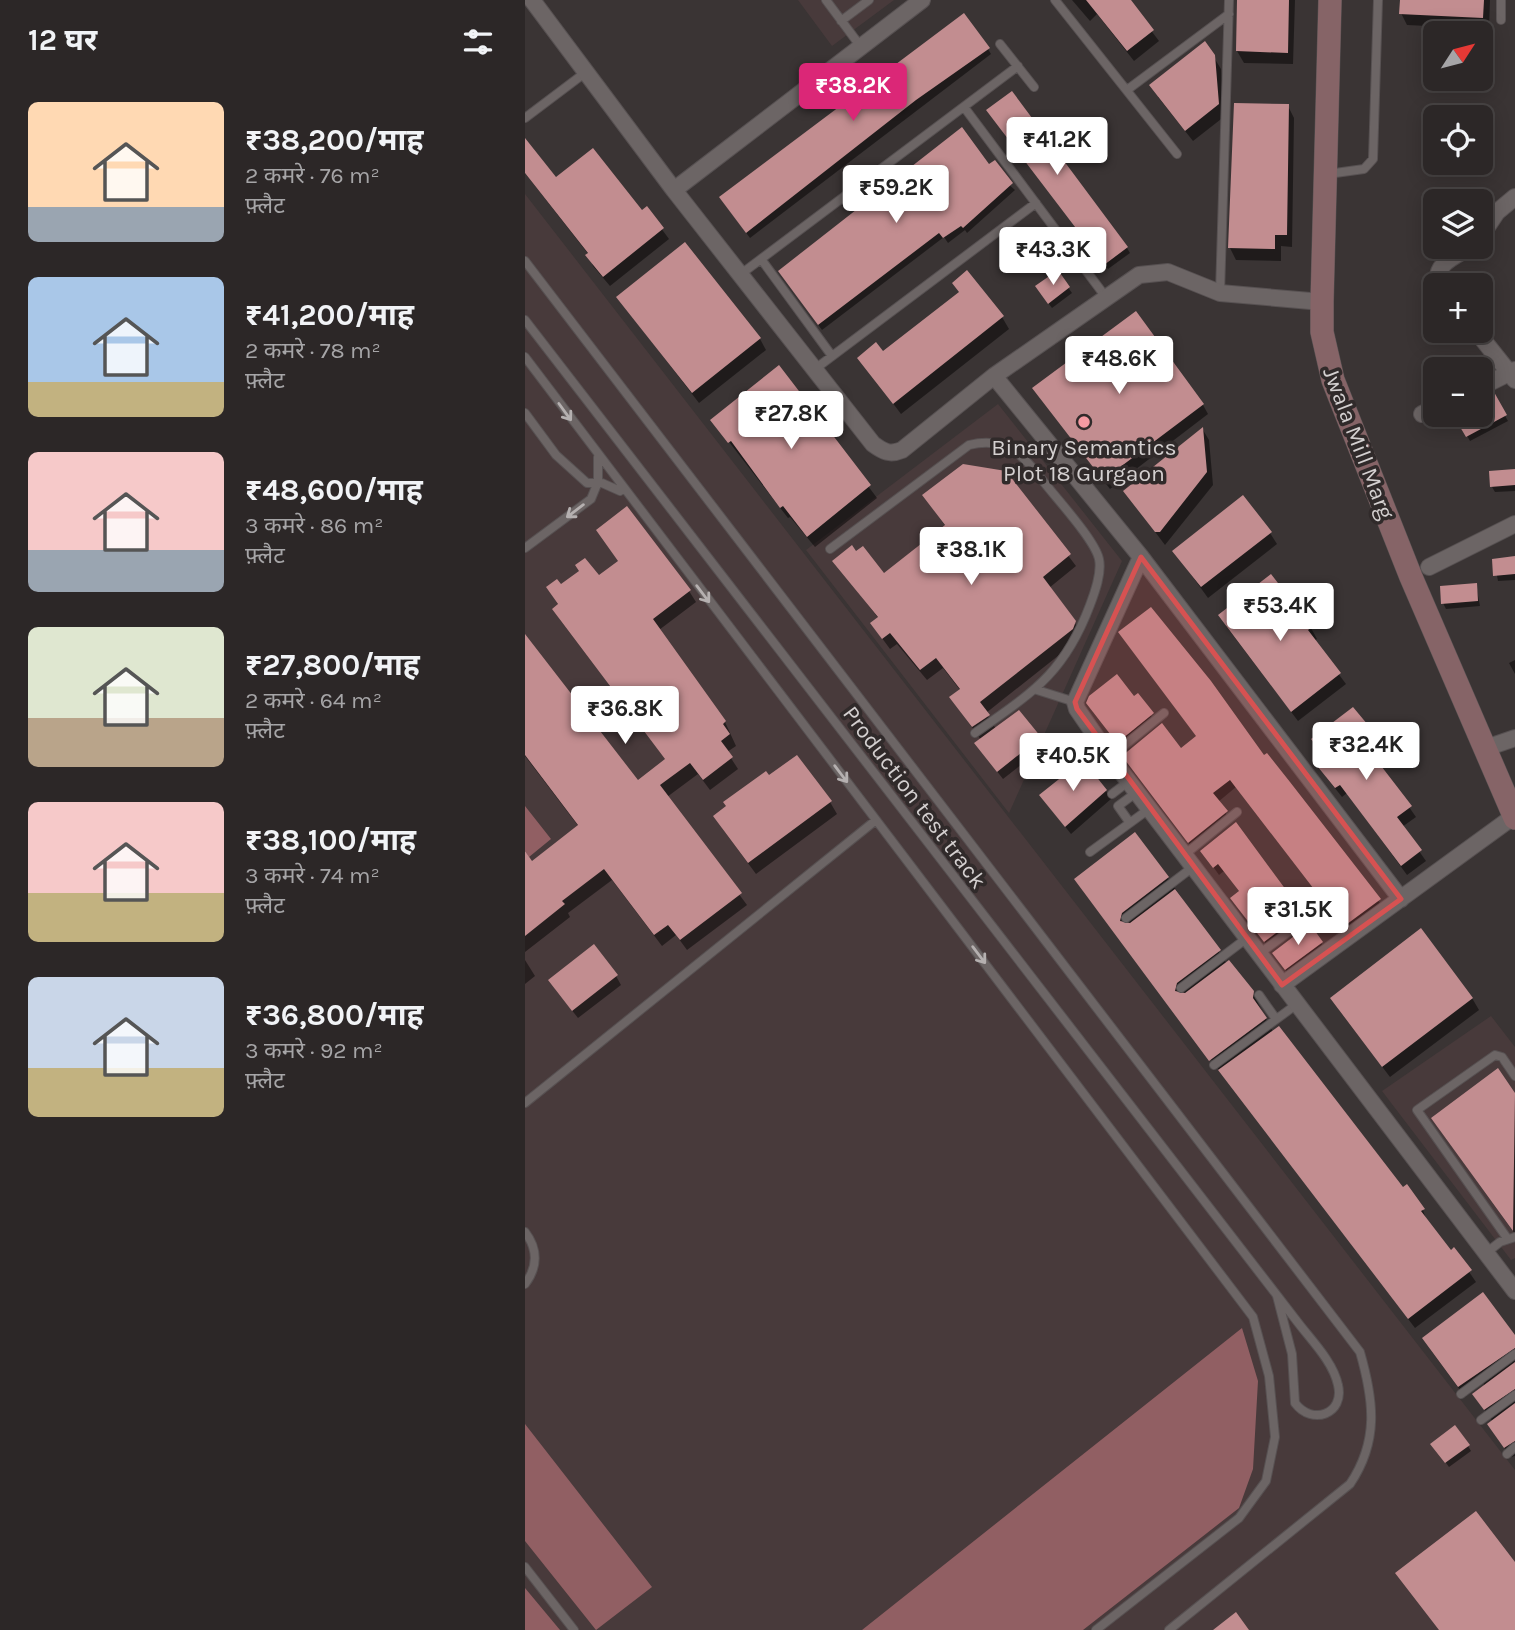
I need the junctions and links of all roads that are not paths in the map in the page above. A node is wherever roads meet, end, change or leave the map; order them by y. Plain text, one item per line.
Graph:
1 (532, 0) edge
2 (826, 0) edge
3 (869, 0) edge
4 (922, 0) edge
5 (1055, 0) edge
6 (1229, 0) edge
7 (1330, 0) edge
8 (1378, 0) edge
9 (1501, 0) edge
10 (1229, 14) junction
11 (1501, 20) dead end
12 (841, 21) junction
13 (1000, 44) dead end
14 (861, 47) junction
15 (1018, 66) junction
16 (586, 72) junction
17 (1034, 87) dead end
18 (1127, 90) junction
19 (964, 107) junction
20 (525, 118) edge
21 (1177, 154) dead end
22 (1325, 174) junction
23 (674, 191) junction
24 (1515, 197) edge
25 (1036, 203) junction
26 (1493, 218) edge
27 (761, 259) junction
28 (1452, 259) edge
29 (525, 261) edge
30 (1437, 273) edge
31 (741, 274) junction
32 (1220, 293) junction
33 (1105, 296) junction
34 (1322, 302) junction
35 (525, 320) edge
36 (1486, 343) edge
37 (832, 356) junction
38 (525, 357) edge
39 (815, 370) junction
40 (1513, 374) edge
41 (994, 376) junction
42 (1493, 382) edge
43 (525, 413) edge
44 (598, 457) junction
45 (598, 482) junction
46 (634, 504) junction
47 (1515, 524) edge
48 (525, 548) edge
49 (830, 549) dead end
50 (1141, 557) junction
51 (1429, 567) dead end
52 (1037, 690) junction
53 (1075, 702) junction
54 (1164, 713) dead end
55 (975, 733) dead end
56 (1515, 738) edge
57 (1483, 749) junction
58 (1110, 757) junction
59 (1133, 787) junction
60 (1112, 794) dead end
61 (1149, 809) junction
62 (1237, 812) dead end
63 (1514, 817) edge
64 (876, 820) junction
65 (1130, 823) junction
66 (1090, 852) dead end
67 (1189, 861) junction
68 (1401, 899) junction
69 (1314, 913) dead end
70 (1126, 918) dead end
71 (1247, 938) junction
72 (1259, 954) junction
73 (1282, 985) junction
74 (1181, 988) dead end
75 (1259, 995) dead end
76 (1297, 1004) junction
77 (1276, 1019) junction
78 (1214, 1065) dead end
79 (1515, 1076) edge
80 (525, 1103) edge
81 (525, 1232) edge
82 (1511, 1238) edge
83 (1486, 1253) junction
84 (525, 1284) edge
85 (1515, 1291) edge
86 (1277, 1296) junction
87 (1515, 1354) edge
88 (1461, 1394) dead end
89 (1515, 1395) edge
90 (1481, 1420) dead end
91 (1515, 1447) edge
92 (1507, 1454) dead end
93 (525, 1567) edge
94 (575, 1630) edge
95 (1096, 1630) edge
96 (1169, 1630) edge

1 - 16 street
2 - 12 lane
3 - 12 lane
4 - 14 street
5 - 18 lane
6 - 10 lane
7 - 22 street, Jwala Mill Marg
8 - 22 lane
9 - 11 lane
10 - 18 lane
10 - 32 lane
12 - 14 lane
13 - 15 lane
14 - 23 street
15 - 17 lane
15 - 19 lane
16 - 20 lane
16 - 23 street
18 - 21 lane
19 - 25 lane
19 - 27 lane
22 - 34 street, Jwala Mill Marg
23 - 31 street
24 - 26 street
25 - 33 lane
25 - 37 lane
27 - 31 lane
27 - 37 lane
28 - 30 street
29 - 96 lane
31 - 39 street
32 - 33 street
32 - 34 street
33 - 41 street
34 - 57 street, Jwala Mill Marg
35 - 86 lane, Production test track
36 - 40 street
37 - 39 lane
38 -> 44 lane
39 - 41 street
40 - 42 street
41 - 50 street
43 - 45 lane
44 - 45 lane
44 - 46 lane
45 - 46 lane
45 -> 48 lane
46 -> 64 lane
47 - 51 street
49 - 52 lane
50 - 53 street
50 - 68 street
52 - 53 lane
52 - 55 lane
53 - 58 street
54 - 58 lane
56 - 57 street
57 - 63 street, Jwala Mill Marg
58 - 59 street
59 - 60 lane
59 - 61 street
59 - 65 lane
61 - 65 lane
61 - 67 street
62 - 67 lane
63 - 68 street
64 - 80 lane
64 -> 95 lane
65 - 66 lane
67 - 70 lane
67 - 71 street
68 - 73 street
69 - 72 lane
71 - 72 street
71 - 74 lane
72 - 73 street
73 - 76 street
75 - 77 lane
76 - 77 lane
76 - 83 street
77 - 78 lane
79 - 82 lane
81 - 84 lane
82 - 83 lane
83 - 85 street
86 - 86 lane, Production test track
87 - 88 lane
89 - 90 lane
91 - 92 lane
93 - 94 lane

